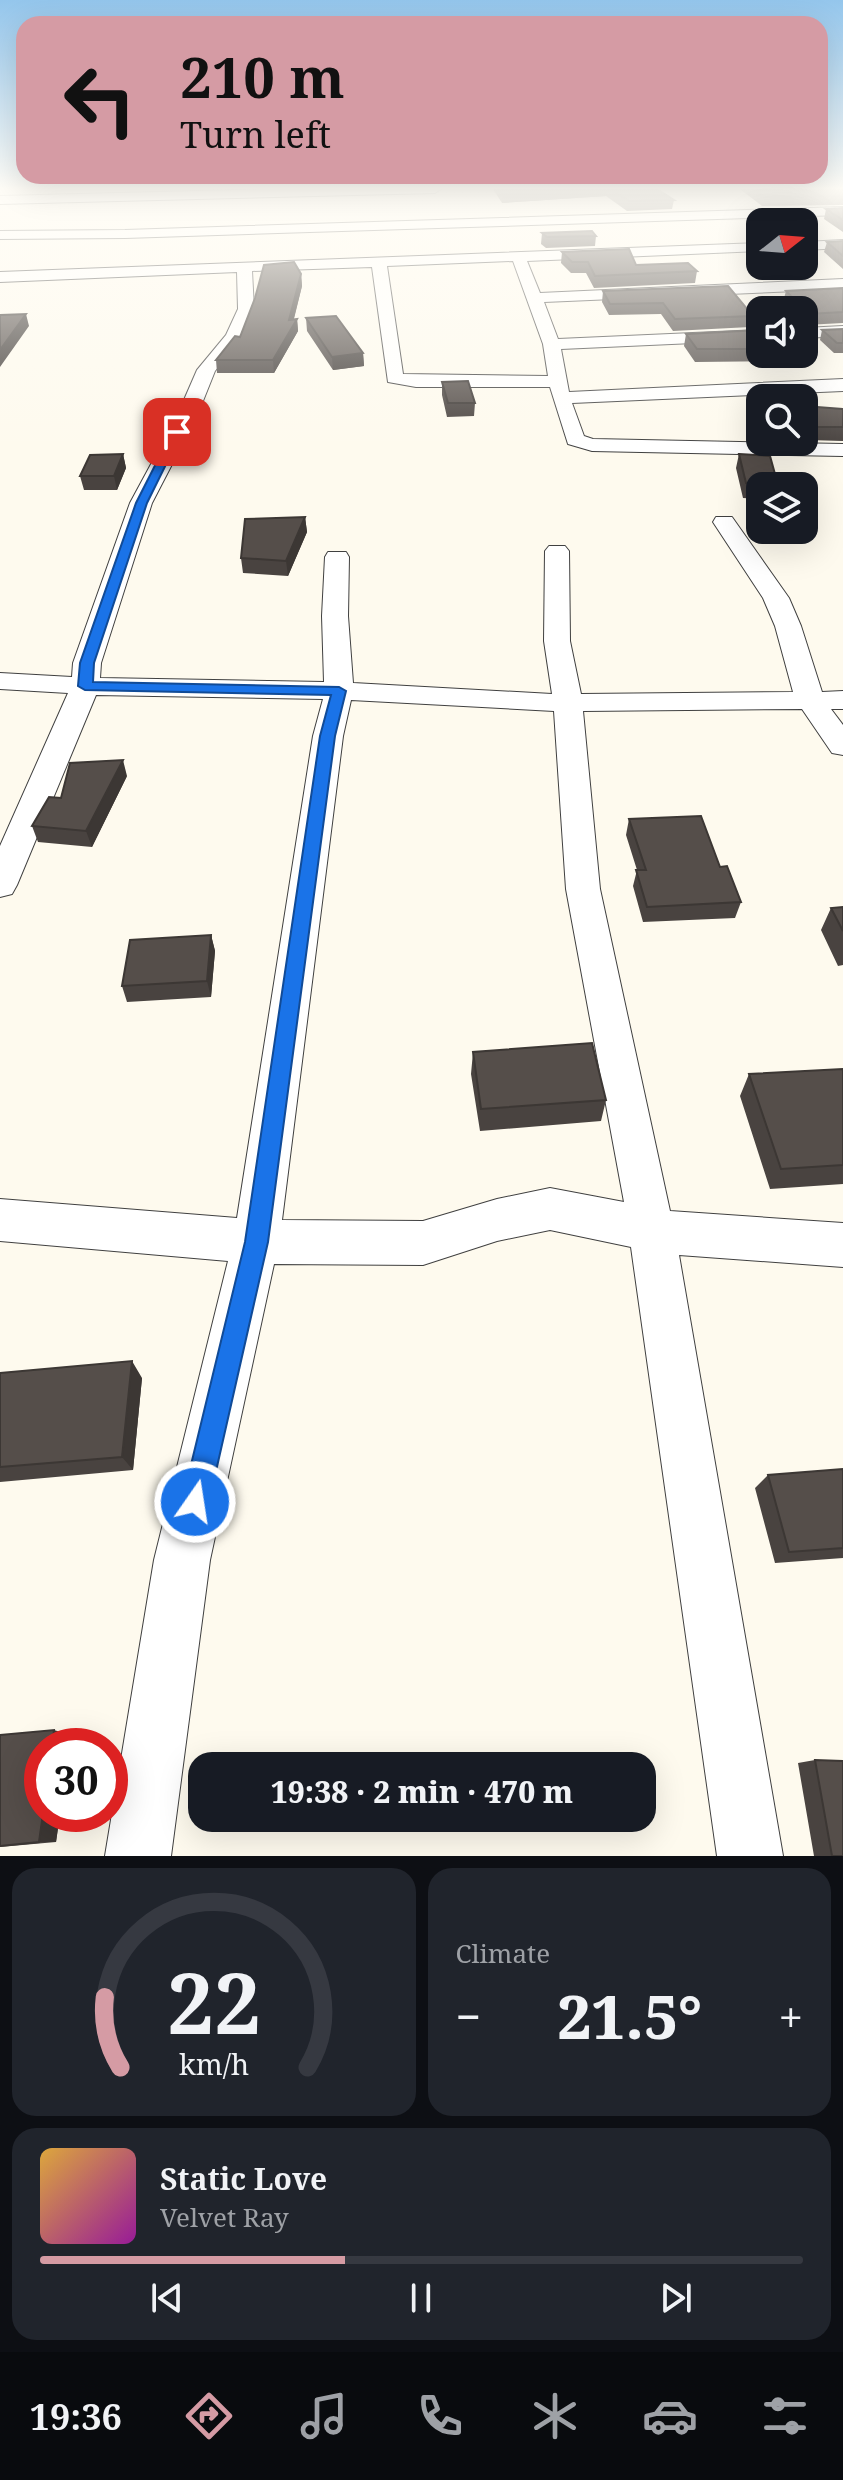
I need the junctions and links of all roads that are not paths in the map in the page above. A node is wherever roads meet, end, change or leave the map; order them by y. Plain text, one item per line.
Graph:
1 (38, 276) edge
2 (244, 276) edge
3 (381, 276) edge
4 (525, 276) edge
5 (0, 277) edge
6 (820, 279) junction
7 (843, 284) edge
8 (533, 298) junction
9 (843, 304) edge
10 (843, 331) edge
11 (818, 332) edge
12 (746, 336) edge
13 (552, 344) junction
14 (843, 385) edge
15 (560, 390) junction
16 (843, 450) edge
17 (724, 522) dead end
18 (557, 551) dead end
19 (337, 557) dead end
20 (0, 681) edge
21 (85, 686) junction
22 (339, 691) junction
23 (810, 700) junction
24 (843, 700) edge
25 (568, 703) junction
26 (843, 746) edge
27 (0, 885) edge
28 (0, 1220) edge
29 (652, 1231) junction
30 (256, 1242) junction
31 (843, 1245) edge
32 (138, 1856) edge
33 (750, 1856) edge

1 - 5 street
2 - 21 street
3 - 15 street
4 - 8 street
6 - 7 street
6 - 8 street
6 - 9 street
8 - 13 street
10 - 11 street
12 - 13 street
13 - 15 street
14 - 15 street
15 - 16 street
17 - 23 street
18 - 25 street
19 - 22 street
20 - 21 street
21 - 22 street
21 - 27 street
22 - 25 street
22 - 30 street
23 - 24 street
23 - 25 street
23 - 26 street
25 - 29 street
28 - 30 street
29 - 30 street
29 - 31 street
29 - 33 street
30 - 32 street

